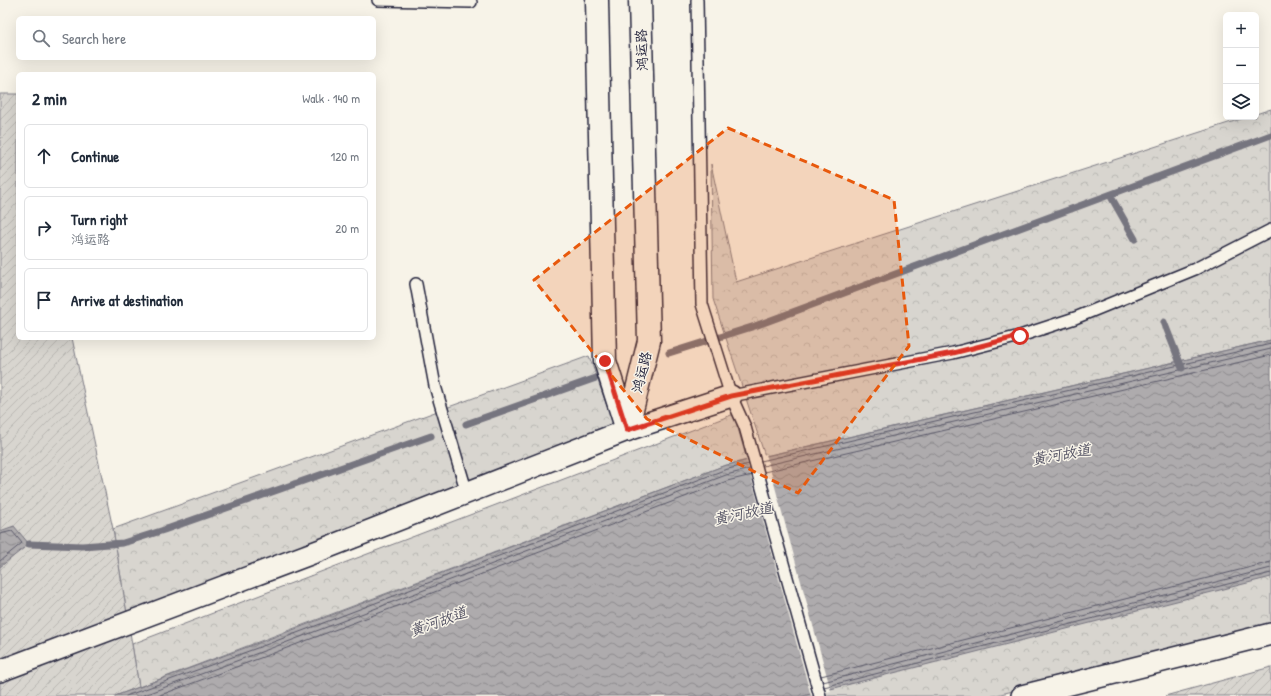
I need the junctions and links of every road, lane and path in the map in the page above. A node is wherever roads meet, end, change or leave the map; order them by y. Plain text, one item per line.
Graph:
1 (378, 0) edge
2 (597, 0) edge
3 (640, 0) edge
4 (697, 0) edge
5 (471, 2) dead end
6 (1271, 230) edge
7 (416, 284) dead end
8 (731, 396) junction
9 (627, 430) junction
10 (467, 493) junction
11 (1271, 634) edge
12 (0, 670) edge
13 (820, 696) edge
14 (1022, 696) edge

1 - 5 lane
2 - 9 street, 鸿运路
3 - 9 street, 鸿运路
4 - 8 lane
6 - 8 lane
7 - 10 lane
8 - 9 street
8 - 13 lane
9 - 10 street
10 - 12 street
11 - 14 street

